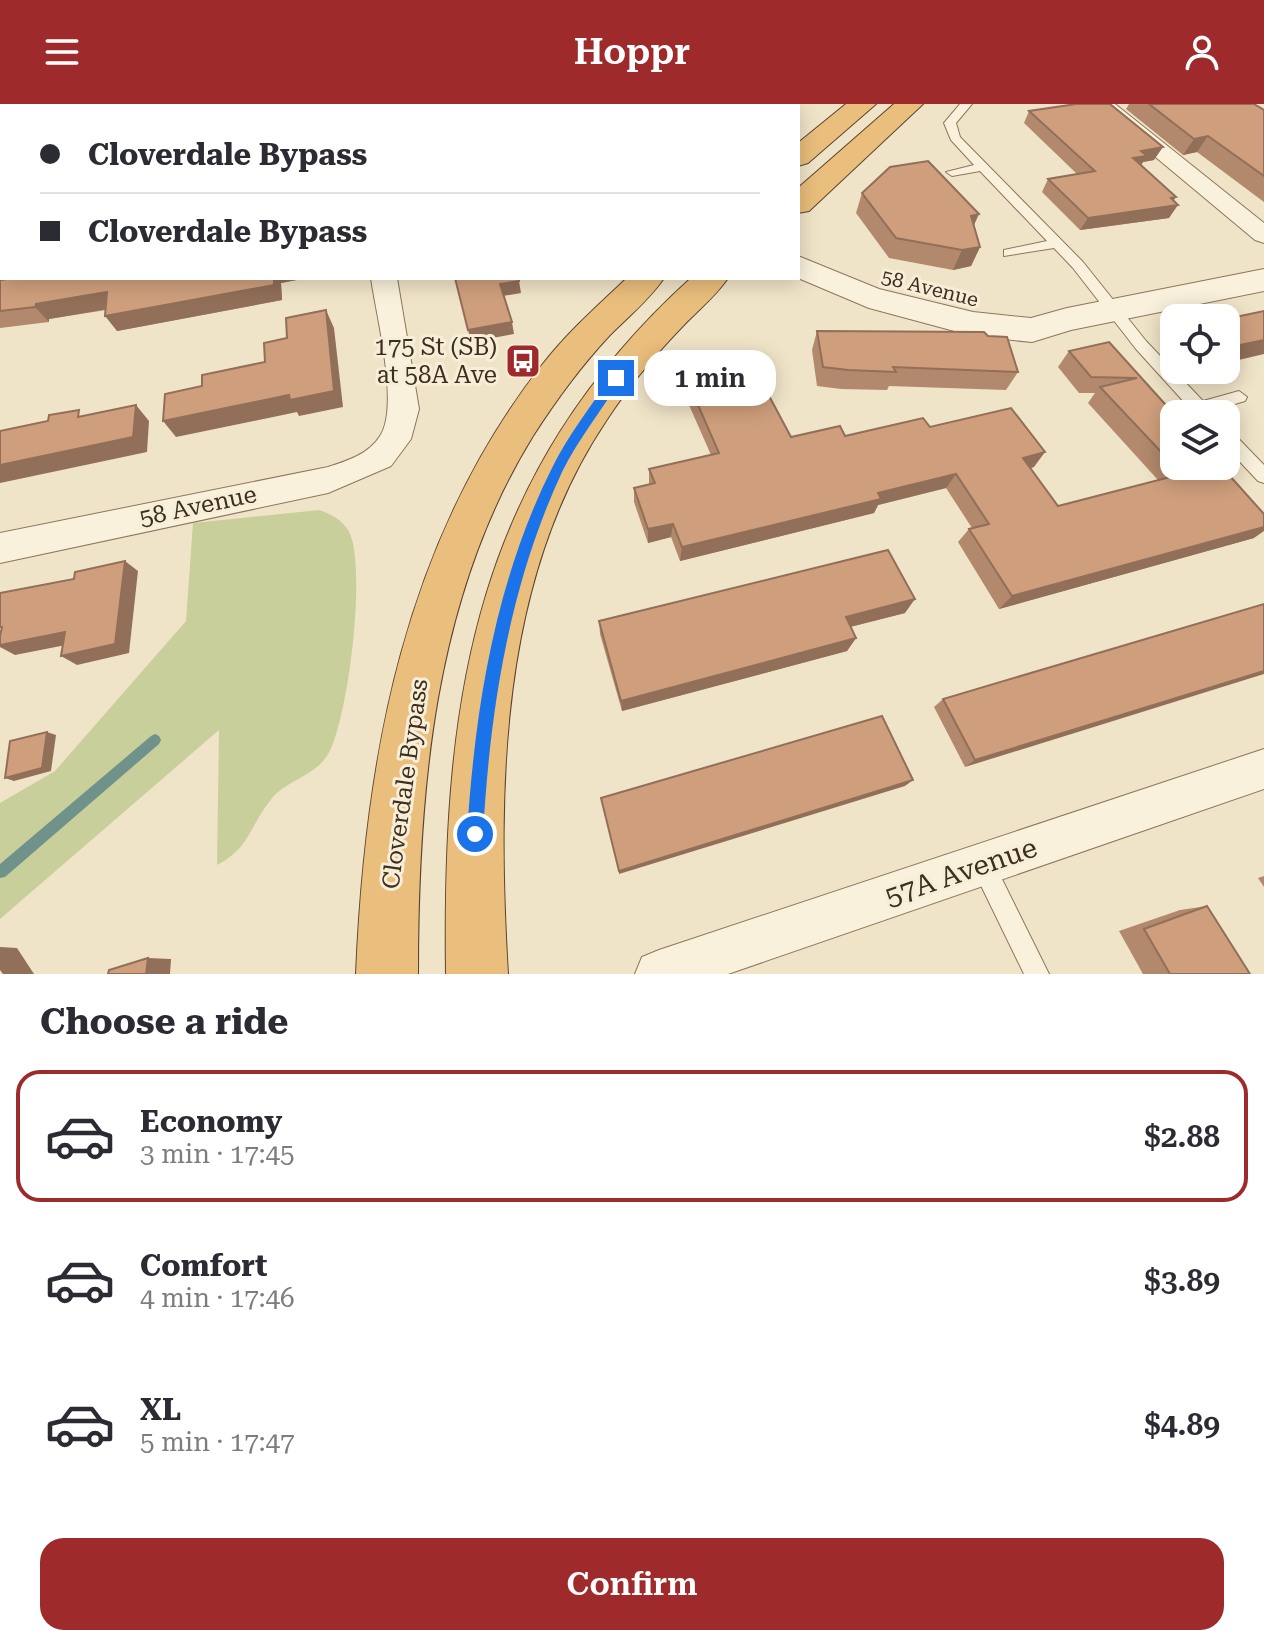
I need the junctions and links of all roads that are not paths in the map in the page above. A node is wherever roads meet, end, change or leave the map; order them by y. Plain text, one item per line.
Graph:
1 (863, 104) edge
2 (910, 104) edge
3 (966, 104) edge
4 (1102, 104) edge
5 (800, 155) edge
6 (983, 167) junction
7 (952, 172) dead end
8 (800, 202) edge
9 (1264, 235) edge
10 (800, 242) edge
11 (1057, 243) junction
12 (1009, 253) dead end
13 (800, 267) edge
14 (384, 280) edge
15 (645, 280) edge
16 (709, 280) edge
17 (1264, 280) edge
18 (1113, 312) junction
19 (1067, 319) junction
20 (1239, 397) dead end
21 (1192, 400) edge
22 (1231, 400) edge
23 (1240, 451) edge
24 (1264, 476) edge
25 (0, 548) edge
26 (1264, 769) edge
27 (983, 865) junction
28 (387, 974) edge
29 (477, 974) edge
30 (659, 974) edge
31 (1037, 974) edge

1 - 5 highway
2 - 8 highway
3 - 6 lane
4 - 9 street
6 - 7 lane
6 - 11 lane
10 - 19 street, 58 Avenue
11 - 12 lane
11 - 18 lane
13 - 19 street, 58 Avenue
14 - 25 street, 58 Avenue
15 - 28 highway, Cloverdale Bypass
16 - 29 highway
17 - 18 street, 58 Avenue
18 - 19 street, 58 Avenue
18 - 21 lane
20 - 22 lane
23 - 24 lane
26 - 27 street, 57A Avenue
27 - 30 street, 57A Avenue
27 - 31 lane

